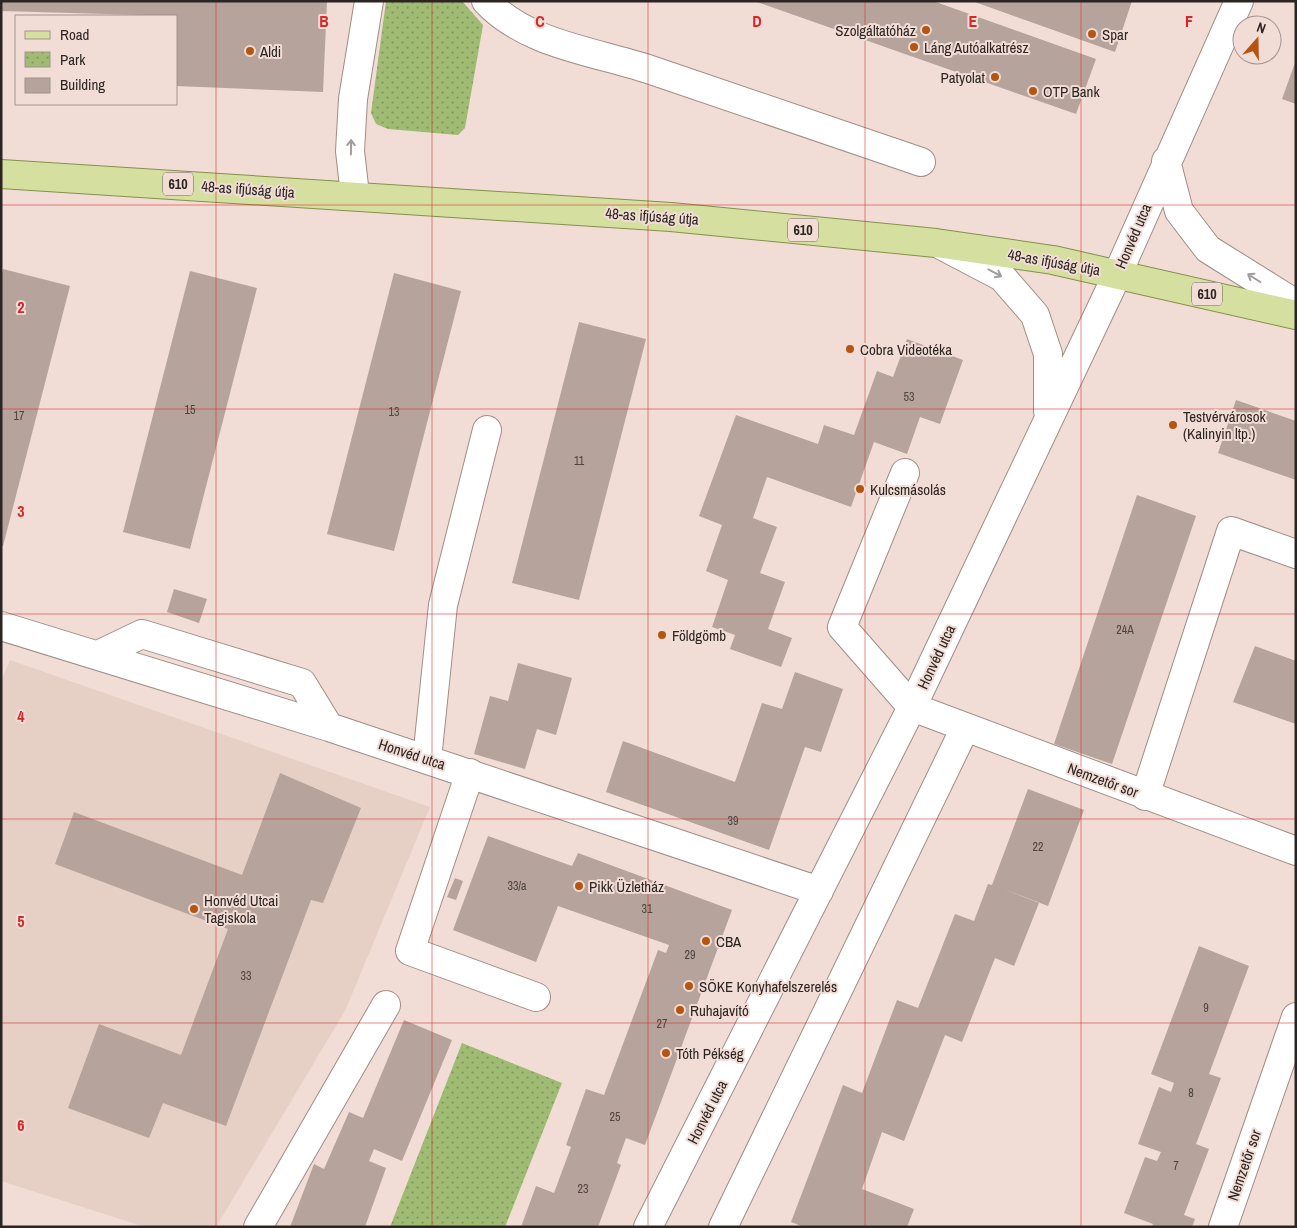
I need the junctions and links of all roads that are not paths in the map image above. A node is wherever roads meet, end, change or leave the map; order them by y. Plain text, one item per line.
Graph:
1 (369, 1) edge
2 (486, 1) edge
3 (1239, 1) edge
4 (1166, 161) junction
5 (921, 162) dead end
6 (1, 174) edge
7 (355, 195) junction
8 (936, 243) junction
9 (1118, 273) junction
10 (1296, 304) edge
11 (1296, 315) edge
12 (1048, 420) junction
13 (487, 430) dead end
14 (905, 473) dead end
15 (1296, 554) edge
16 (1, 626) edge
17 (912, 707) junction
18 (965, 728) junction
19 (427, 759) junction
20 (470, 773) junction
21 (1145, 796) junction
22 (1296, 851) edge
23 (819, 891) junction
24 (536, 998) dead end
25 (386, 1005) dead end
26 (1296, 1017) edge
27 (730, 1225) edge
28 (258, 1227) edge
29 (648, 1227) edge
30 (1223, 1227) edge

7 -> 1 street
2 - 5 street
3 - 4 street, Honvéd utca
4 - 9 street, Honvéd utca
10 -> 4 street
6 - 7 main road, 48-as ifjúság útja / 610
7 - 8 main road, 48-as ifjúság útja / 610
8 - 9 main road, 48-as ifjúság útja / 610
8 -> 12 street, Honvéd utca
9 - 11 main road, 48-as ifjúság útja / 610
9 - 12 street, Honvéd utca
12 - 17 street, Honvéd utca
13 - 19 street
14 - 17 street
15 - 21 street
16 - 19 street, Honvéd utca
17 - 18 street, Nemzetőr sor
17 - 23 street, Honvéd utca
18 - 21 street, Nemzetőr sor
18 - 27 street
19 - 20 street, Honvéd utca
20 - 23 street, Honvéd utca
20 - 24 street
21 - 22 street, Nemzetőr sor
23 - 29 street, Honvéd utca
25 - 28 street
26 - 30 street, Nemzetőr sor

